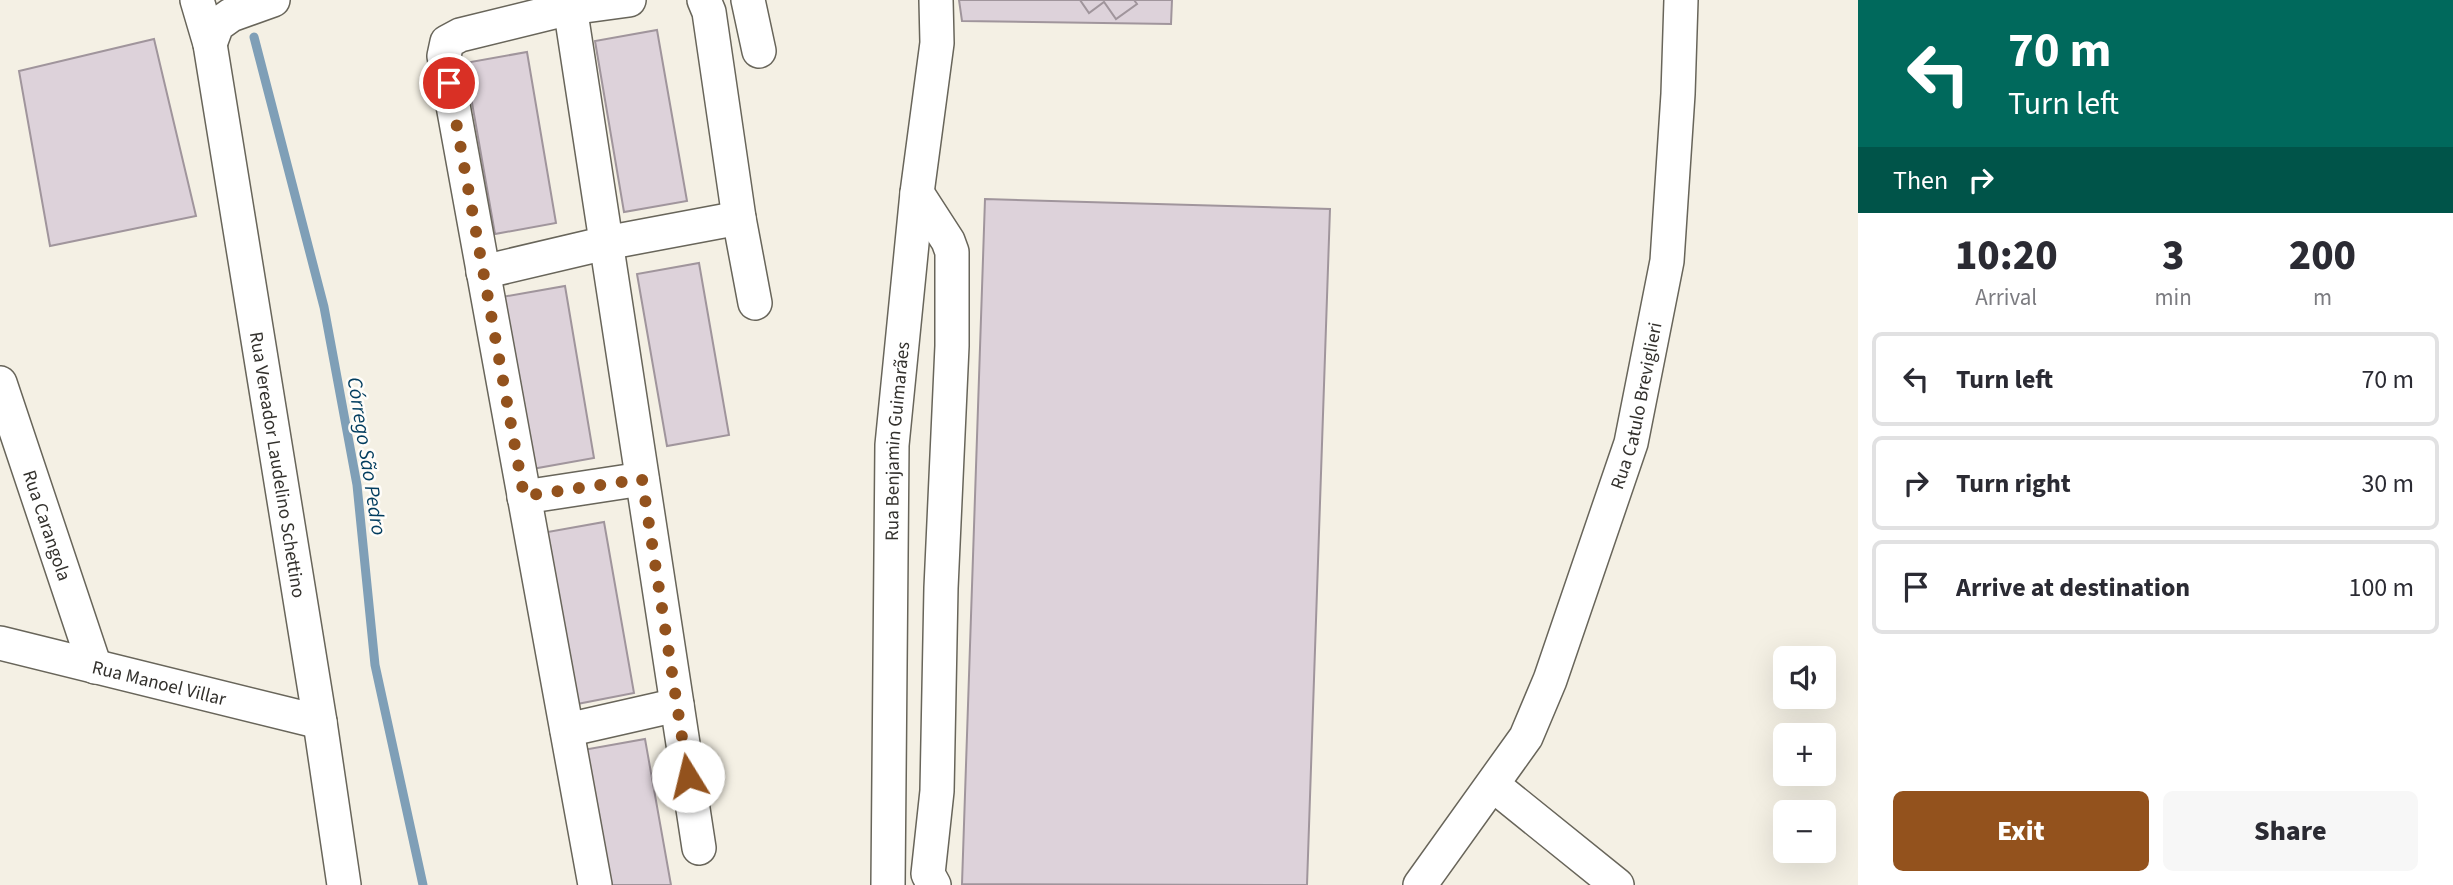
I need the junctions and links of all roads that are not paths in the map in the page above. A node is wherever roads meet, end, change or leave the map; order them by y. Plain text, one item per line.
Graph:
1 (197, 0) edge
2 (271, 0) edge
3 (629, 0) edge
4 (704, 0) edge
5 (748, 0) edge
6 (936, 0) edge
7 (1681, 0) edge
8 (569, 4) edge
9 (211, 44) junction
10 (759, 51) dead end
11 (917, 193) junction
12 (739, 218) junction
13 (606, 243) junction
14 (484, 272) junction
15 (755, 303) dead end
16 (0, 383) edge
17 (642, 479) junction
18 (524, 496) junction
19 (0, 643) edge
20 (95, 667) junction
21 (677, 705) junction
22 (320, 722) junction
23 (567, 730) junction
24 (1493, 785) junction
25 (699, 848) dead end
26 (344, 885) edge
27 (595, 885) edge
28 (888, 885) edge
29 (934, 885) edge
30 (1420, 885) edge
31 (1617, 885) edge

1 - 9 street, Rua Vereador Laudelino Schettino
2 - 9 street
3 - 8 street
4 - 12 street
5 - 10 street
6 - 11 street, Rua Benjamin Guimarães
7 - 24 street, Rua Catulo Breviglieri
8 - 13 street
8 - 14 street
9 - 22 street, Rua Vereador Laudelino Schettino
11 - 28 street, Rua Benjamin Guimarães
11 - 29 street
12 - 13 street
12 - 15 street
13 - 14 street
13 - 17 street
14 - 18 street
16 - 20 street, Rua Carangola
17 - 18 street
17 - 21 street
18 - 23 street
19 - 20 street, Rua Manoel Villar
20 - 22 street, Rua Manoel Villar
21 - 23 street
21 - 25 street
22 - 26 street, Rua Vereador Laudelino Schettino
23 - 27 street
24 - 30 street, Rua Catulo Breviglieri
24 - 31 street

